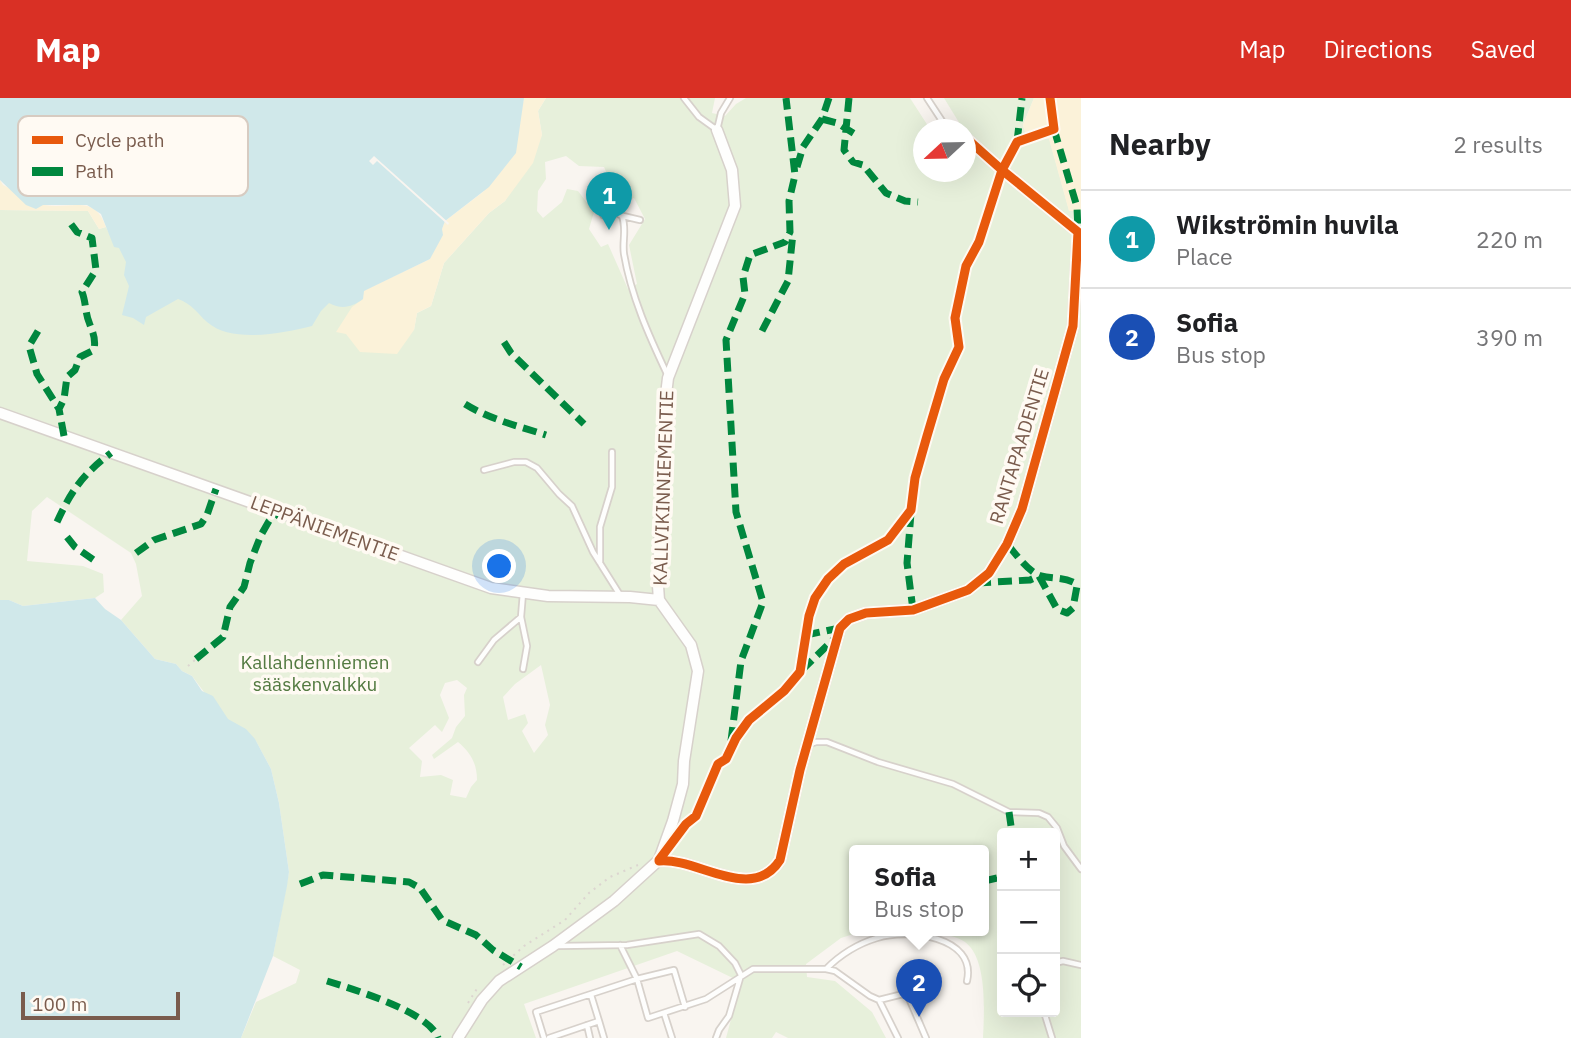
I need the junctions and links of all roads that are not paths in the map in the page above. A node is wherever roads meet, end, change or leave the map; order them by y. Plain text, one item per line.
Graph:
1 (684, 98) edge
2 (730, 98) edge
3 (928, 98) edge
4 (941, 119) edge
5 (718, 130) junction
6 (976, 147) edge
7 (603, 215) dead end
8 (622, 216) junction
9 (640, 220) dead end
10 (668, 378) junction
11 (0, 413) edge
12 (611, 452) dead end
13 (484, 470) dead end
14 (600, 564) junction
15 (524, 592) junction
16 (622, 597) junction
17 (659, 600) junction
18 (521, 617) junction
19 (478, 662) dead end
20 (523, 669) dead end
21 (806, 746) junction
22 (659, 860) junction
23 (1081, 869) edge
24 (884, 936) edge
25 (922, 936) edge
26 (620, 945) junction
27 (553, 946) junction
28 (1060, 962) edge
29 (1081, 965) edge
30 (826, 970) junction
31 (741, 975) junction
32 (636, 979) junction
33 (967, 981) dead end
34 (591, 995) junction
35 (879, 1000) junction
36 (685, 1006) junction
37 (664, 1013) junction
38 (1046, 1017) edge
39 (599, 1021) junction
40 (587, 1025) junction
41 (458, 1038) edge
42 (547, 1038) edge
43 (590, 1038) edge
44 (604, 1038) edge
45 (672, 1038) edge
46 (716, 1038) edge
47 (898, 1038) edge
48 (926, 1038) edge
49 (1052, 1038) edge

1 - 5 lane
2 - 5 lane
3 - 4 lane
5 - 10 street, KALLVIKINNIEMENTIE
6 - 21 street, RANTAPAADENTIE
7 - 8 lane
8 - 9 lane
8 - 10 lane
10 - 17 street, KALLVIKINNIEMENTIE
11 - 15 street, LEPPÄNIEMENTIE
12 - 14 lane
13 - 14 lane
14 - 16 lane
15 - 16 street, LEPPÄNIEMENTIE
15 - 18 lane
16 - 17 street, LEPPÄNIEMENTIE
17 - 22 street, KALLVIKINNIEMENTIE
18 - 19 lane
18 - 20 lane
21 - 22 street, RANTAPAADENTIE
21 - 23 lane
22 - 27 street, KALLVIKINNIEMENTIE
24 - 30 lane
25 - 33 lane
26 - 27 lane
26 - 31 lane
26 - 32 lane
27 - 41 street, KALLVIKINNIEMENTIE
28 - 29 lane
30 - 31 lane
30 - 35 lane
31 - 36 lane
31 - 46 lane
32 - 34 lane
32 - 36 lane
32 - 37 lane
34 - 39 lane
34 - 42 lane
35 - 47 lane
35 - 48 lane
36 - 37 lane
37 - 45 lane
38 - 49 lane
39 - 40 lane
39 - 44 lane
40 - 42 lane
40 - 43 lane

